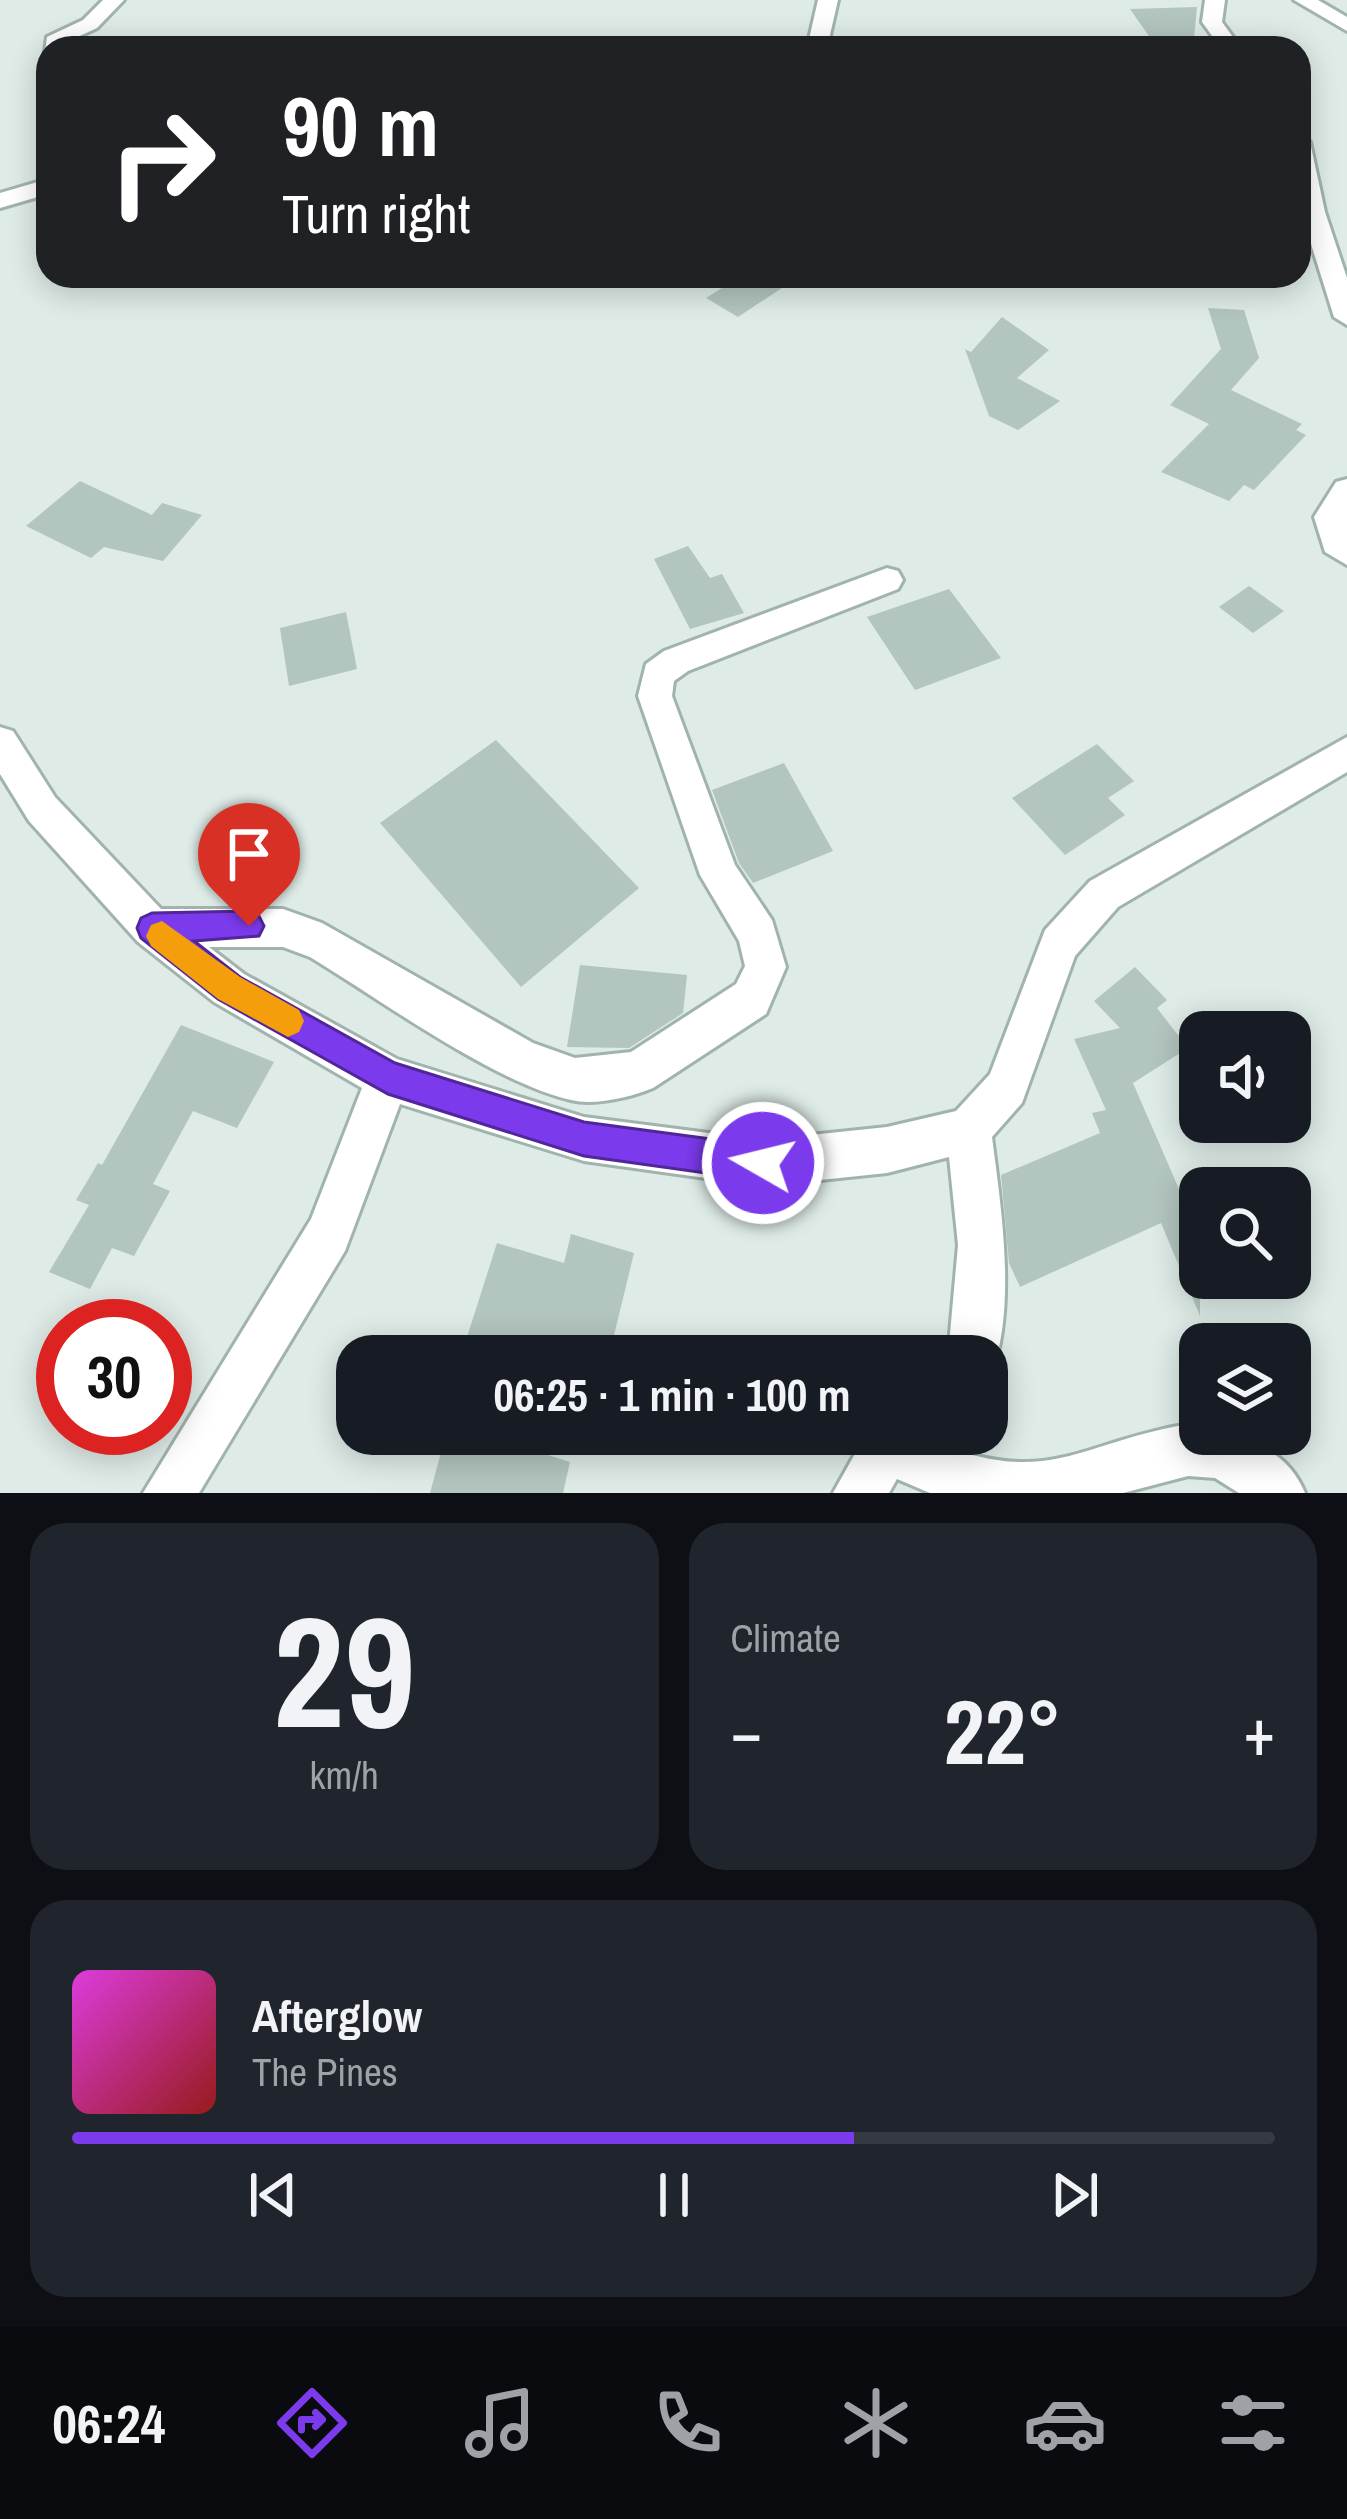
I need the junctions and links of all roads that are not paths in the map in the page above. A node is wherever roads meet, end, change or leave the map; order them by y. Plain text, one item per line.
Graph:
1 (114, 0) edge
2 (828, 0) edge
3 (1215, 0) edge
4 (1304, 0) edge
5 (1347, 25) edge
6 (65, 36) edge
7 (820, 36) edge
8 (1222, 36) edge
9 (36, 190) edge
10 (0, 201) edge
11 (1311, 202) edge
12 (1347, 316) edge
13 (1347, 490) edge
14 (1347, 553) edge
15 (886, 580) dead end
16 (0, 742) edge
17 (1347, 753) edge
18 (152, 928) junction
19 (388, 1078) junction
20 (970, 1130) junction
21 (975, 1335) edge
22 (887, 1455) edge
23 (922, 1455) edge
24 (169, 1493) edge
25 (859, 1493) edge
26 (1279, 1493) edge

1 - 6 street
2 - 7 street
3 - 8 street
4 - 5 street
9 - 10 street
11 - 12 street
13 - 14 street
15 - 18 street
16 - 18 street
17 - 20 street
18 - 19 street
19 - 20 street
19 - 24 street
20 - 21 street
22 - 25 street
23 - 26 street

